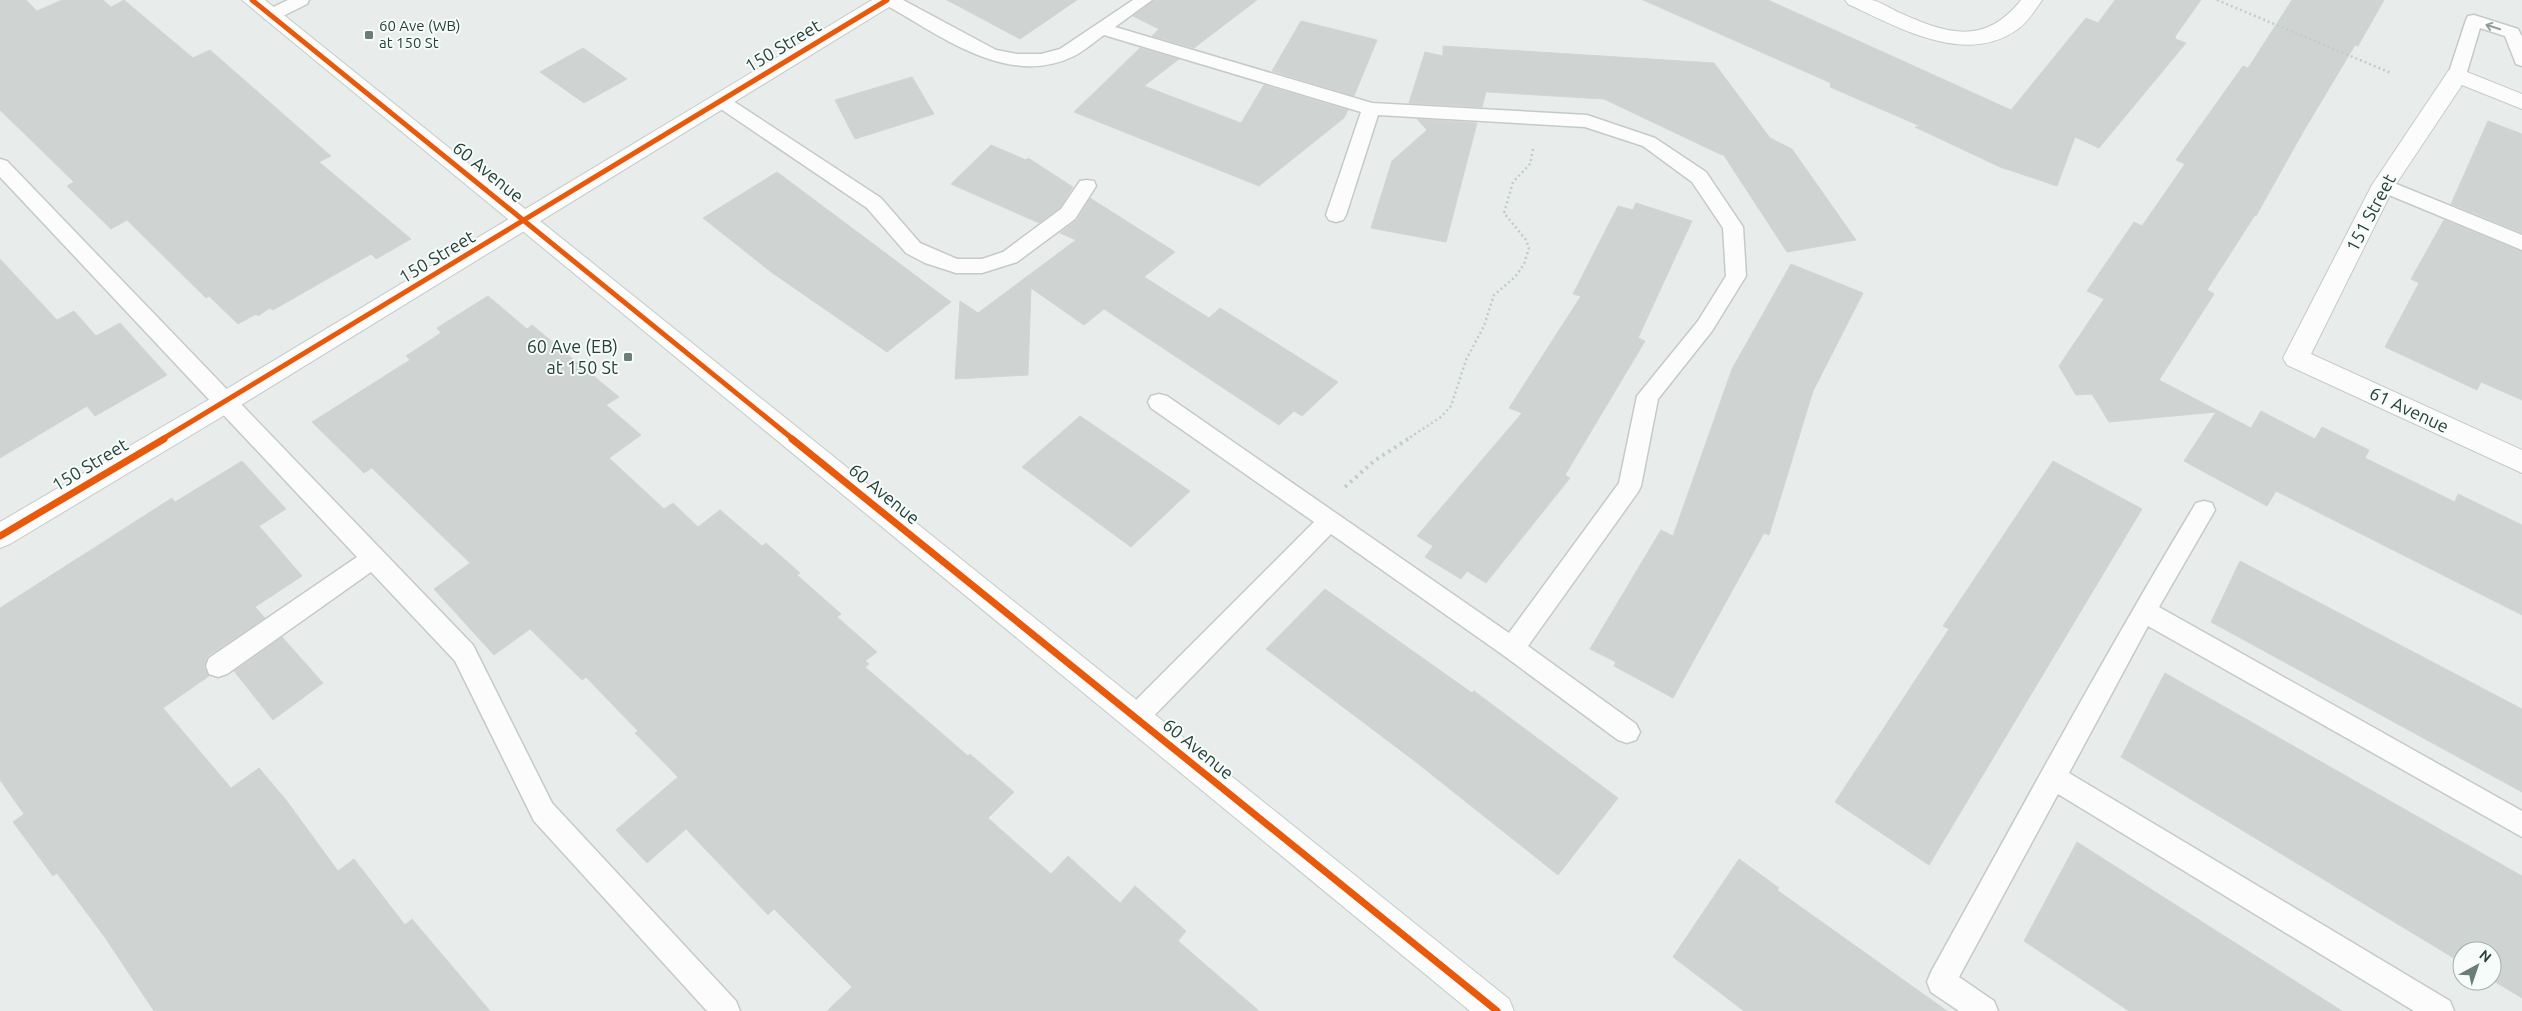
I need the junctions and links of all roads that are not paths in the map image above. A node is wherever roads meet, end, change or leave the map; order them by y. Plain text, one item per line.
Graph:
1 (252, 0) edge
2 (301, 0) edge
3 (889, 0) edge
4 (1144, 0) edge
5 (1855, 0) edge
6 (2032, 0) edge
7 (271, 15) junction
8 (1102, 29) junction
9 (2522, 60) edge
10 (2457, 75) junction
11 (721, 101) junction
12 (2522, 102) edge
13 (1371, 110) junction
14 (0, 165) edge
15 (2384, 185) junction
16 (1087, 186) dead end
17 (1336, 215) dead end
18 (525, 222) junction
19 (2522, 243) edge
20 (2296, 358) joint
21 (1159, 402) dead end
22 (224, 403) junction
23 (2522, 462) edge
24 (2204, 510) dead end
25 (1330, 521) junction
26 (0, 536) edge
27 (373, 558) junction
28 (2144, 611) junction
29 (1512, 648) junction
30 (218, 666) dead end
31 (1135, 718) junction
32 (1627, 732) dead end
33 (2054, 777) junction
34 (2522, 824) edge
35 (726, 1011) edge
36 (1497, 1011) edge
37 (1984, 1011) edge
38 (2440, 1011) edge

1 - 7 street, 60 Avenue
2 - 7 lane
3 - 8 lane
3 - 11 street, 150 Street
4 - 8 lane
5 - 6 street
7 - 18 street, 60 Avenue
8 - 13 lane
9 -> 10 lane
10 - 12 street
10 - 15 street, 151 Street
11 - 16 lane
11 - 18 street, 150 Street
13 - 17 lane
13 - 29 lane
14 - 22 lane
15 - 19 lane
15 - 20 street, 151 Street
18 - 22 street, 150 Street
18 - 31 street, 60 Avenue
20 - 23 street, 61 Avenue
21 - 25 lane
22 - 26 street, 150 Street
22 - 27 lane
24 - 28 lane
25 - 29 lane
25 - 31 lane
27 - 30 lane
27 - 35 lane
28 - 33 lane
28 - 34 lane
29 - 32 lane
31 - 36 street, 60 Avenue
33 - 37 lane
33 - 38 lane

